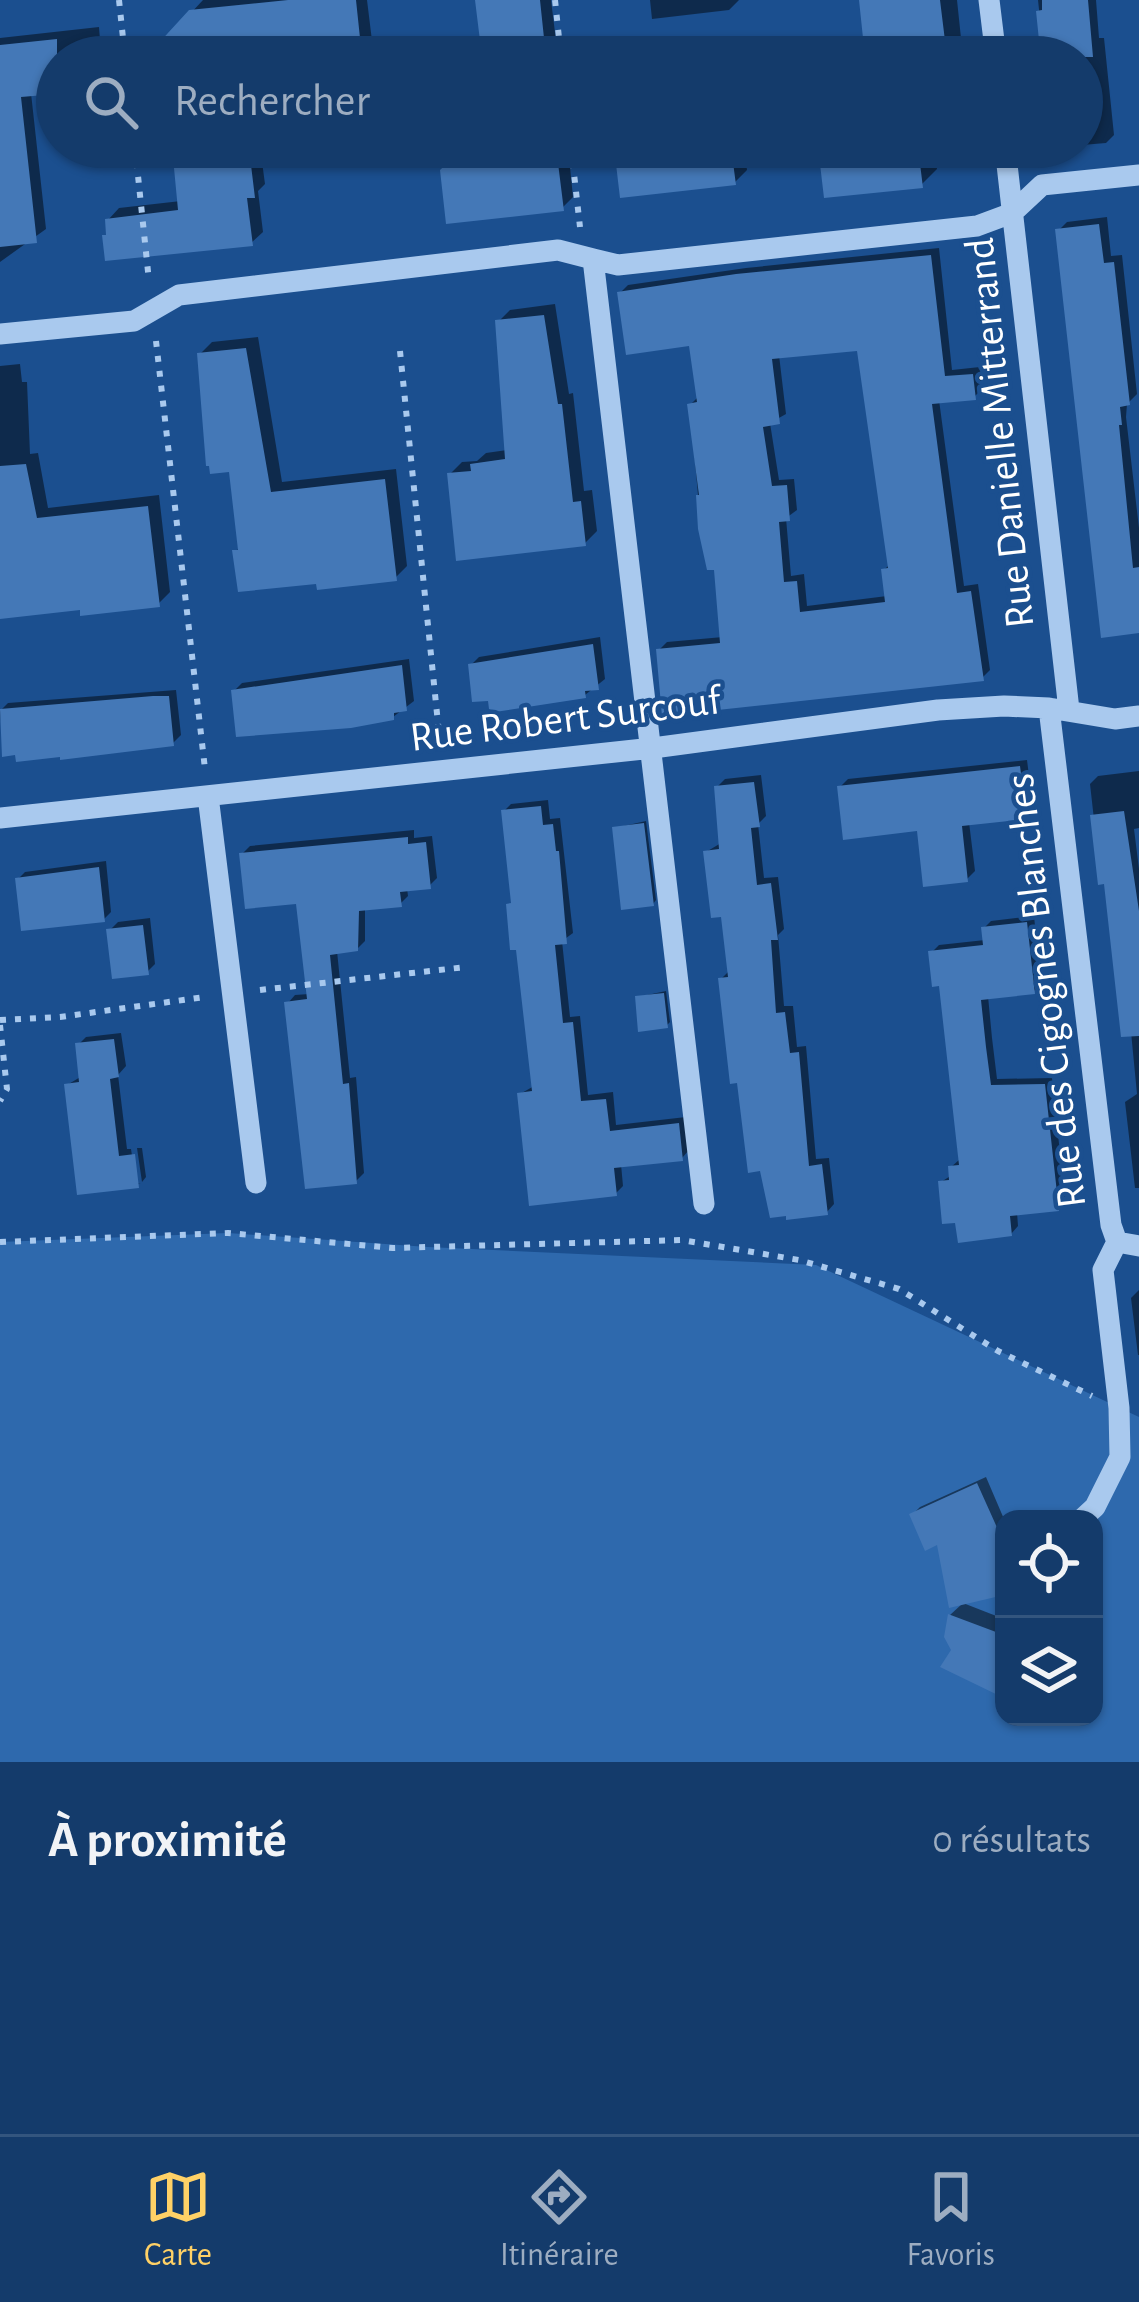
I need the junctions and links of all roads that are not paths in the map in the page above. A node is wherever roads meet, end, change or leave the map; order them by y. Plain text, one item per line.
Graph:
1 (989, 0) edge
2 (993, 36) edge
3 (1007, 168) edge
4 (1139, 175) edge
5 (1012, 213) junction
6 (588, 257) junction
7 (0, 334) edge
8 (1059, 709) junction
9 (1139, 716) edge
10 (653, 748) junction
11 (208, 796) junction
12 (0, 818) edge
13 (256, 1184) dead end
14 (704, 1204) dead end
15 (1128, 1244) edge
16 (1093, 1510) edge

1 - 2 street
3 - 5 street, Rue Danielle Mitterrand
4 - 5 street
5 - 6 street
5 - 8 street, Rue Danielle Mitterrand
6 - 7 street
6 - 10 street
8 - 9 street, Rue Robert Surcouf
8 - 10 street, Rue Robert Surcouf
8 - 15 street, Rue des Cigognes Blanches
10 - 11 street, Rue Robert Surcouf
10 - 14 street
11 - 12 street, Rue Robert Surcouf
11 - 13 street
15 - 16 street

